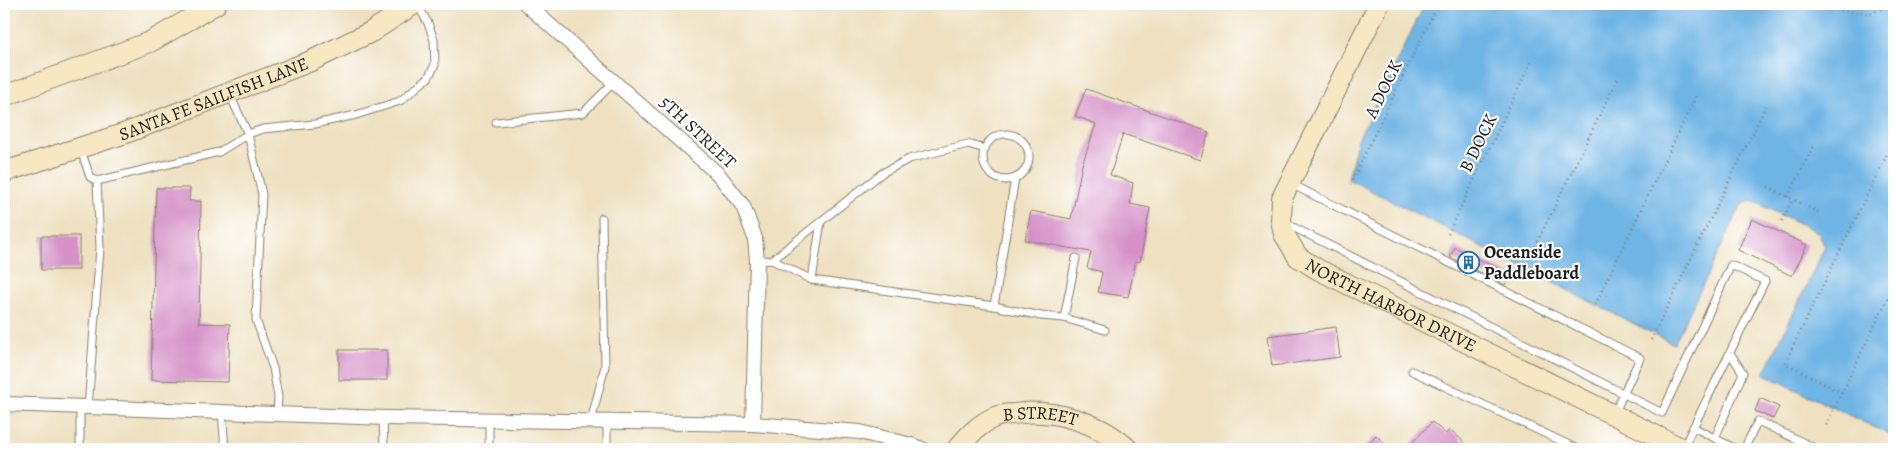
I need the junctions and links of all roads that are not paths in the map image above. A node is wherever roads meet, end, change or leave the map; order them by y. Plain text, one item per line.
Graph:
1 (216, 4) edge
2 (415, 4) edge
3 (526, 4) edge
4 (1379, 4) edge
5 (614, 82) junction
6 (229, 93) junction
7 (4, 96) edge
8 (496, 122) dead end
9 (248, 134) junction
10 (81, 147) junction
11 (985, 149) junction
12 (4, 172) edge
13 (1015, 178) junction
14 (97, 180) junction
15 (1290, 183) junction
16 (602, 218) dead end
17 (1281, 220) junction
18 (821, 221) junction
19 (1076, 258) dead end
20 (772, 260) junction
21 (757, 261) junction
22 (812, 280) junction
23 (994, 306) junction
24 (1064, 318) junction
25 (1105, 330) dead end
26 (1730, 353) junction
27 (1412, 372) dead end
28 (1623, 393) junction
29 (4, 404) edge
30 (84, 407) junction
31 (222, 412) junction
32 (277, 414) junction
33 (1614, 415) junction
34 (383, 418) junction
35 (489, 420) junction
36 (591, 421) junction
37 (607, 422) junction
38 (753, 424) junction
39 (1693, 427) junction
40 (1715, 438) junction
41 (80, 449) edge
42 (225, 449) edge
43 (384, 449) edge
44 (489, 449) edge
45 (607, 449) edge
46 (922, 449) edge
47 (957, 449) edge
48 (1128, 449) edge
49 (1578, 449) edge
50 (1683, 449) edge
51 (1736, 449) edge
52 (1744, 449) edge
53 (1817, 449) edge

1 - 7 street
2 - 6 street, SANTA FE SAILFISH LANE
2 - 9 lane
3 - 5 street, 5TH STREET
4 - 15 street, NORTH HARBOR DRIVE
5 - 8 lane
5 - 21 street, 5TH STREET
6 - 9 lane
6 - 10 street, SANTA FE SAILFISH LANE
9 - 14 lane
9 - 32 lane
10 - 12 street, SANTA FE SAILFISH LANE
10 - 14 lane
11 - 13 lane
11 - 13 lane
11 - 18 lane
13 - 23 lane
14 - 30 lane
15 - 17 street, NORTH HARBOR DRIVE
15 - 28 lane
16 - 36 lane
17 - 28 lane
17 - 33 street, NORTH HARBOR DRIVE
18 - 20 lane
18 - 22 lane
19 - 24 lane
20 - 21 lane
20 - 22 lane
21 - 38 street, 5TH STREET
22 - 23 lane
23 - 24 lane
24 - 25 lane
26 - 28 lane
26 - 39 lane
26 - 40 lane
27 - 49 lane
28 - 33 lane
29 - 30 street
30 - 31 street
30 - 41 lane
31 - 32 street
31 - 42 lane
32 - 34 street
33 - 50 street, NORTH HARBOR DRIVE
34 - 35 street
34 - 43 lane
35 - 36 street
35 - 44 lane
36 - 37 street
37 - 38 street
37 - 45 lane
38 - 46 street
39 - 40 lane
39 - 50 lane
40 - 51 lane
47 - 48 street, B STREET
52 - 53 lane

